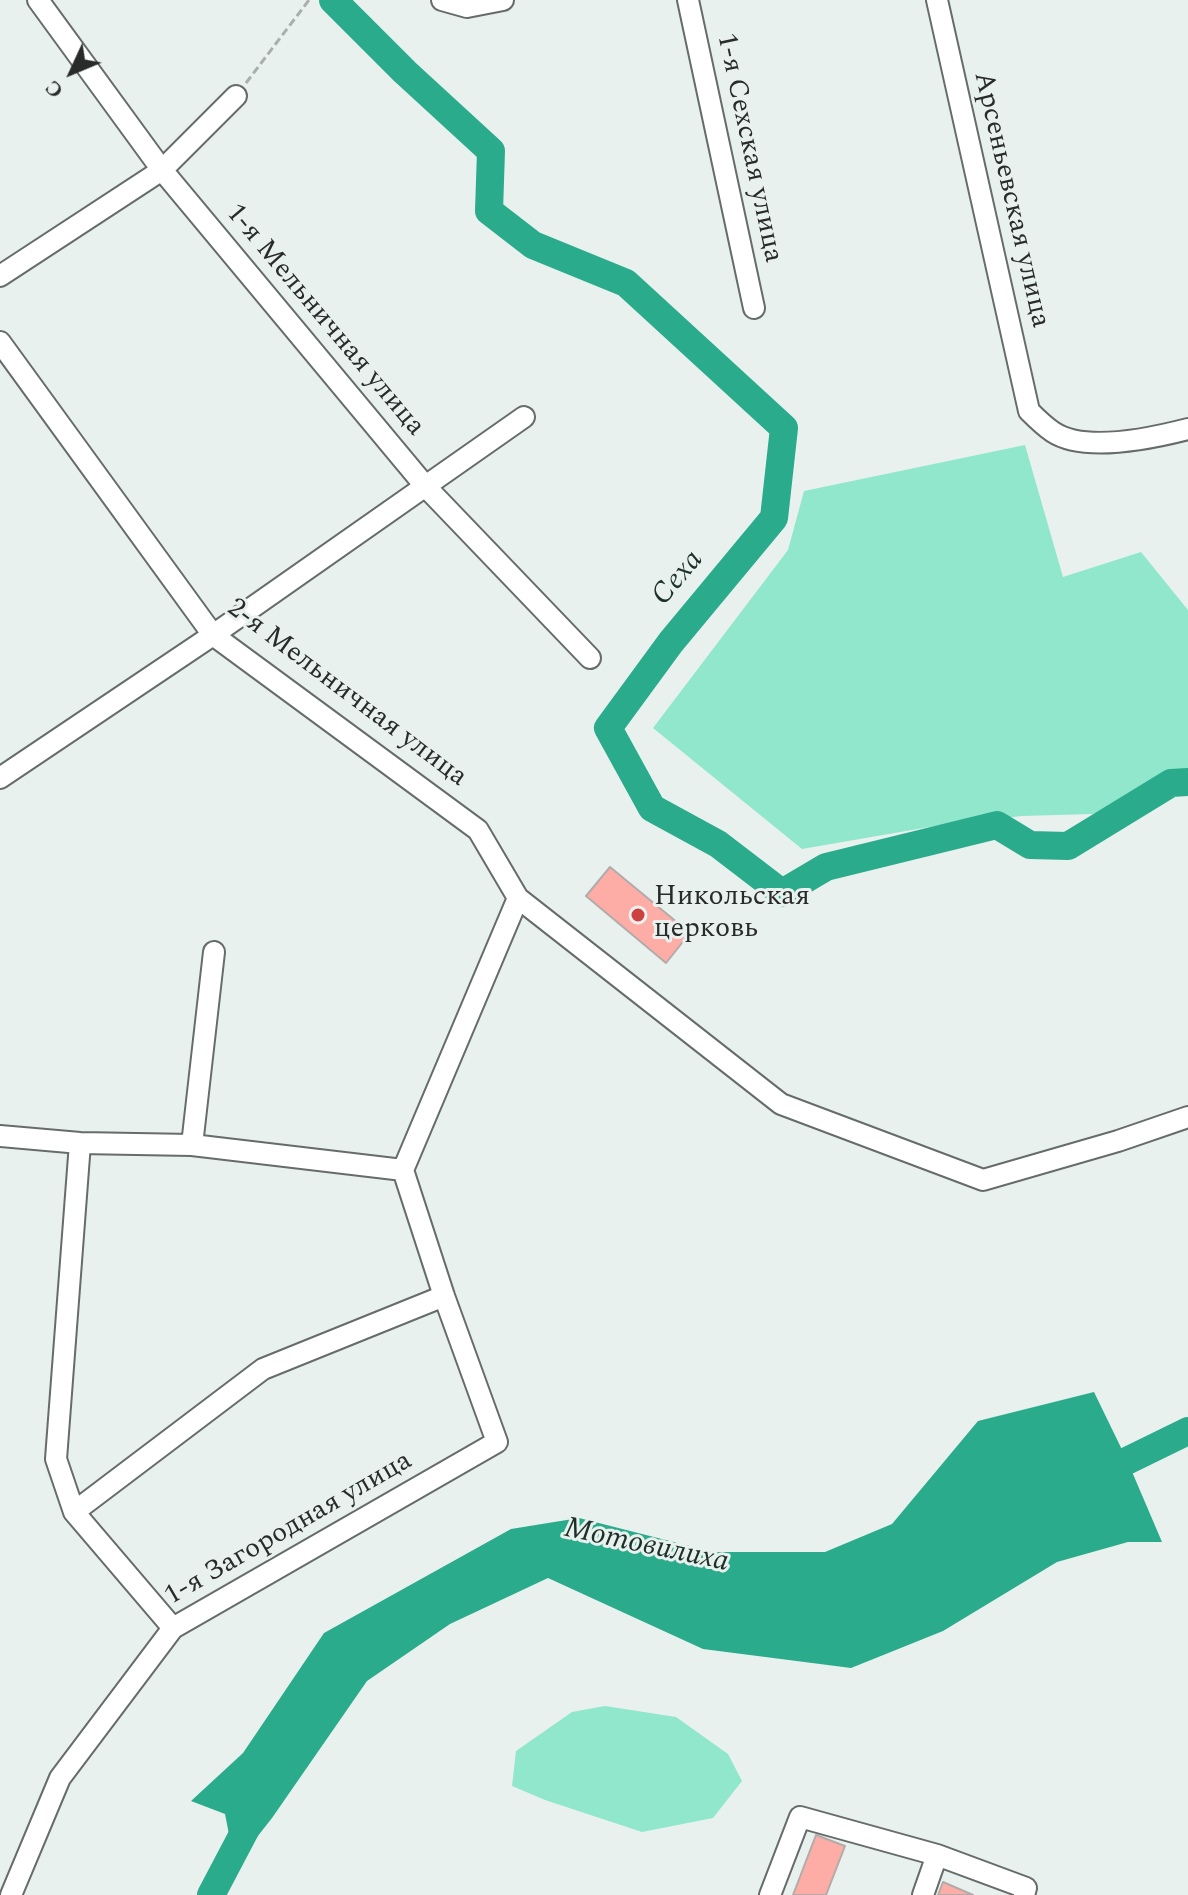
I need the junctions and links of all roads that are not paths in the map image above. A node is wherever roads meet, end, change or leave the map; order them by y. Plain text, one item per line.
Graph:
1 (38, 0) edge
2 (442, 0) edge
3 (503, 0) edge
4 (688, 0) edge
5 (937, 0) edge
6 (236, 96) road end
7 (162, 170) junction
8 (0, 276) edge
9 (754, 308) dead end
10 (0, 342) edge
11 (524, 417) dead end
12 (1188, 429) edge
13 (426, 487) junction
14 (213, 635) junction
15 (590, 658) dead end
16 (2, 771) edge
17 (518, 898) junction
18 (214, 952) dead end
19 (1188, 1117) edge
20 (0, 1136) edge
21 (80, 1143) junction
22 (192, 1145) junction
23 (403, 1170) junction
24 (444, 1296) junction
25 (74, 1512) junction
26 (173, 1628) junction
27 (937, 1855) junction
28 (11, 1895) edge
29 (770, 1895) edge
30 (923, 1895) edge
31 (1024, 1895) edge

1 - 7 street, 1-я Мельничная улица
2 - 3 street
4 - 9 street, 1-я Сехская улица
5 - 12 street, Арсеньевская улица
6 - 7 street
7 - 8 street
7 - 13 street, 1-я Мельничная улица
10 - 14 street, 2-я Мельничная улица
11 - 13 street
13 - 14 street
13 - 15 street, 1-я Мельничная улица
14 - 16 street
14 - 17 street, 2-я Мельничная улица
17 - 19 street, 2-я Мельничная улица
17 - 23 street
18 - 22 street
20 - 21 street
21 - 22 street
21 - 25 street
22 - 23 street
23 - 24 street
24 - 25 street
24 - 26 street, 1-я Загородная улица
25 - 26 street
26 - 28 street, 1-я Загородная улица
27 - 29 street
27 - 30 street
27 - 31 street

